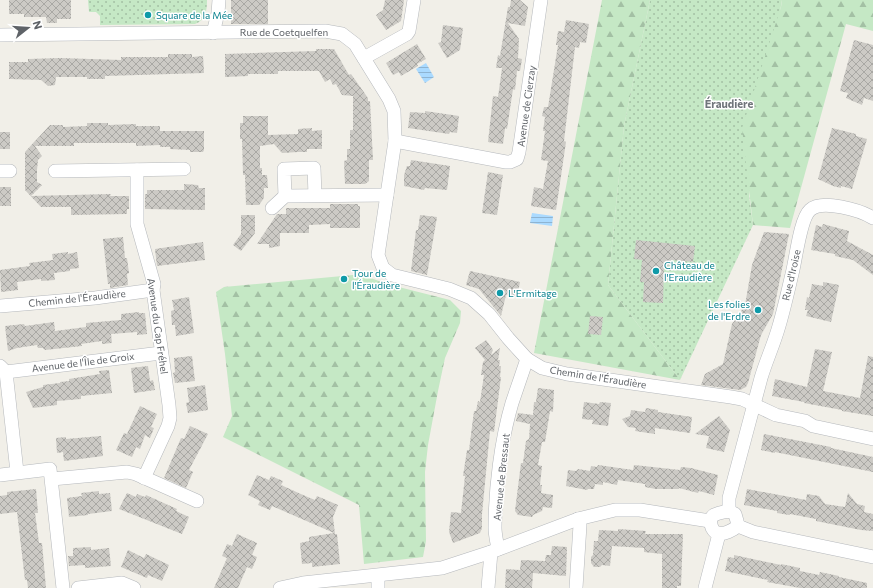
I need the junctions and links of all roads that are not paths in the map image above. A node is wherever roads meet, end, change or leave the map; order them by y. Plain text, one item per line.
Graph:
1 (219, 0) edge
2 (414, 0) edge
3 (541, 0) edge
4 (213, 33) junction
5 (0, 35) edge
6 (364, 58) junction
7 (395, 141) junction
8 (184, 169) dead end
9 (137, 170) junction
10 (55, 171) dead end
11 (315, 195) junction
12 (387, 195) junction
13 (285, 196) junction
14 (272, 208) dead end
15 (873, 218) edge
16 (381, 264) joint
17 (153, 290) junction
18 (0, 306) edge
19 (161, 353) junction
20 (527, 359) junction
21 (3, 369) edge
22 (755, 404) junction
23 (873, 439) edge
24 (17, 472) junction
25 (51, 474) junction
26 (0, 475) edge
27 (144, 478) junction
28 (197, 502) dead end
29 (729, 511) junction
30 (578, 519) junction
31 (710, 521) junction
32 (738, 526) junction
33 (719, 534) junction
34 (494, 550) junction
35 (873, 557) edge
36 (378, 582) edge
37 (63, 588) edge
38 (78, 588) edge
39 (134, 588) edge
40 (280, 588) edge
41 (488, 588) edge
42 (576, 588) edge
43 (705, 588) edge

1 - 4 street
2 - 6 street
3 - 7 street, Avenue de Cierzay
4 - 5 street, Rue de Coetquelfen
4 - 6 street, Rue de Coetquelfen
6 - 7 street, Rue de Coetquelfen
7 - 12 street, Rue de Coetquelfen
8 - 9 street
9 - 10 street
9 - 17 street, Avenue du Cap Fréhel
11 - 12 street
11 - 13 street
11 - 13 street
12 - 16 street, Rue de Coetquelfen
13 - 14 street
15 - 22 street, Rue d'Iroise
16 - 20 street, Chemin de l'Éraudière
17 - 18 street, Chemin de l'Éraudière
17 - 19 street, Avenue du Cap Fréhel
19 - 21 street, Avenue de l'Île de Groix
19 - 27 street, Avenue du Cap Fréhel
20 - 22 street, Chemin de l'Éraudière
20 - 34 street, Avenue de Bressaut
21 - 24 street
22 - 23 street, Chemin de l'Éraudière
22 - 29 street
24 - 25 street
24 - 26 street
25 - 27 street
25 - 37 street
27 - 28 street
29 - 31 street
29 - 32 street
30 - 31 street
30 - 34 street
30 - 42 street
31 - 33 street
32 - 33 street
32 - 35 street
33 - 43 street
34 - 36 street
34 - 41 street, Avenue de Bressaut
36 - 40 street
38 - 39 street

